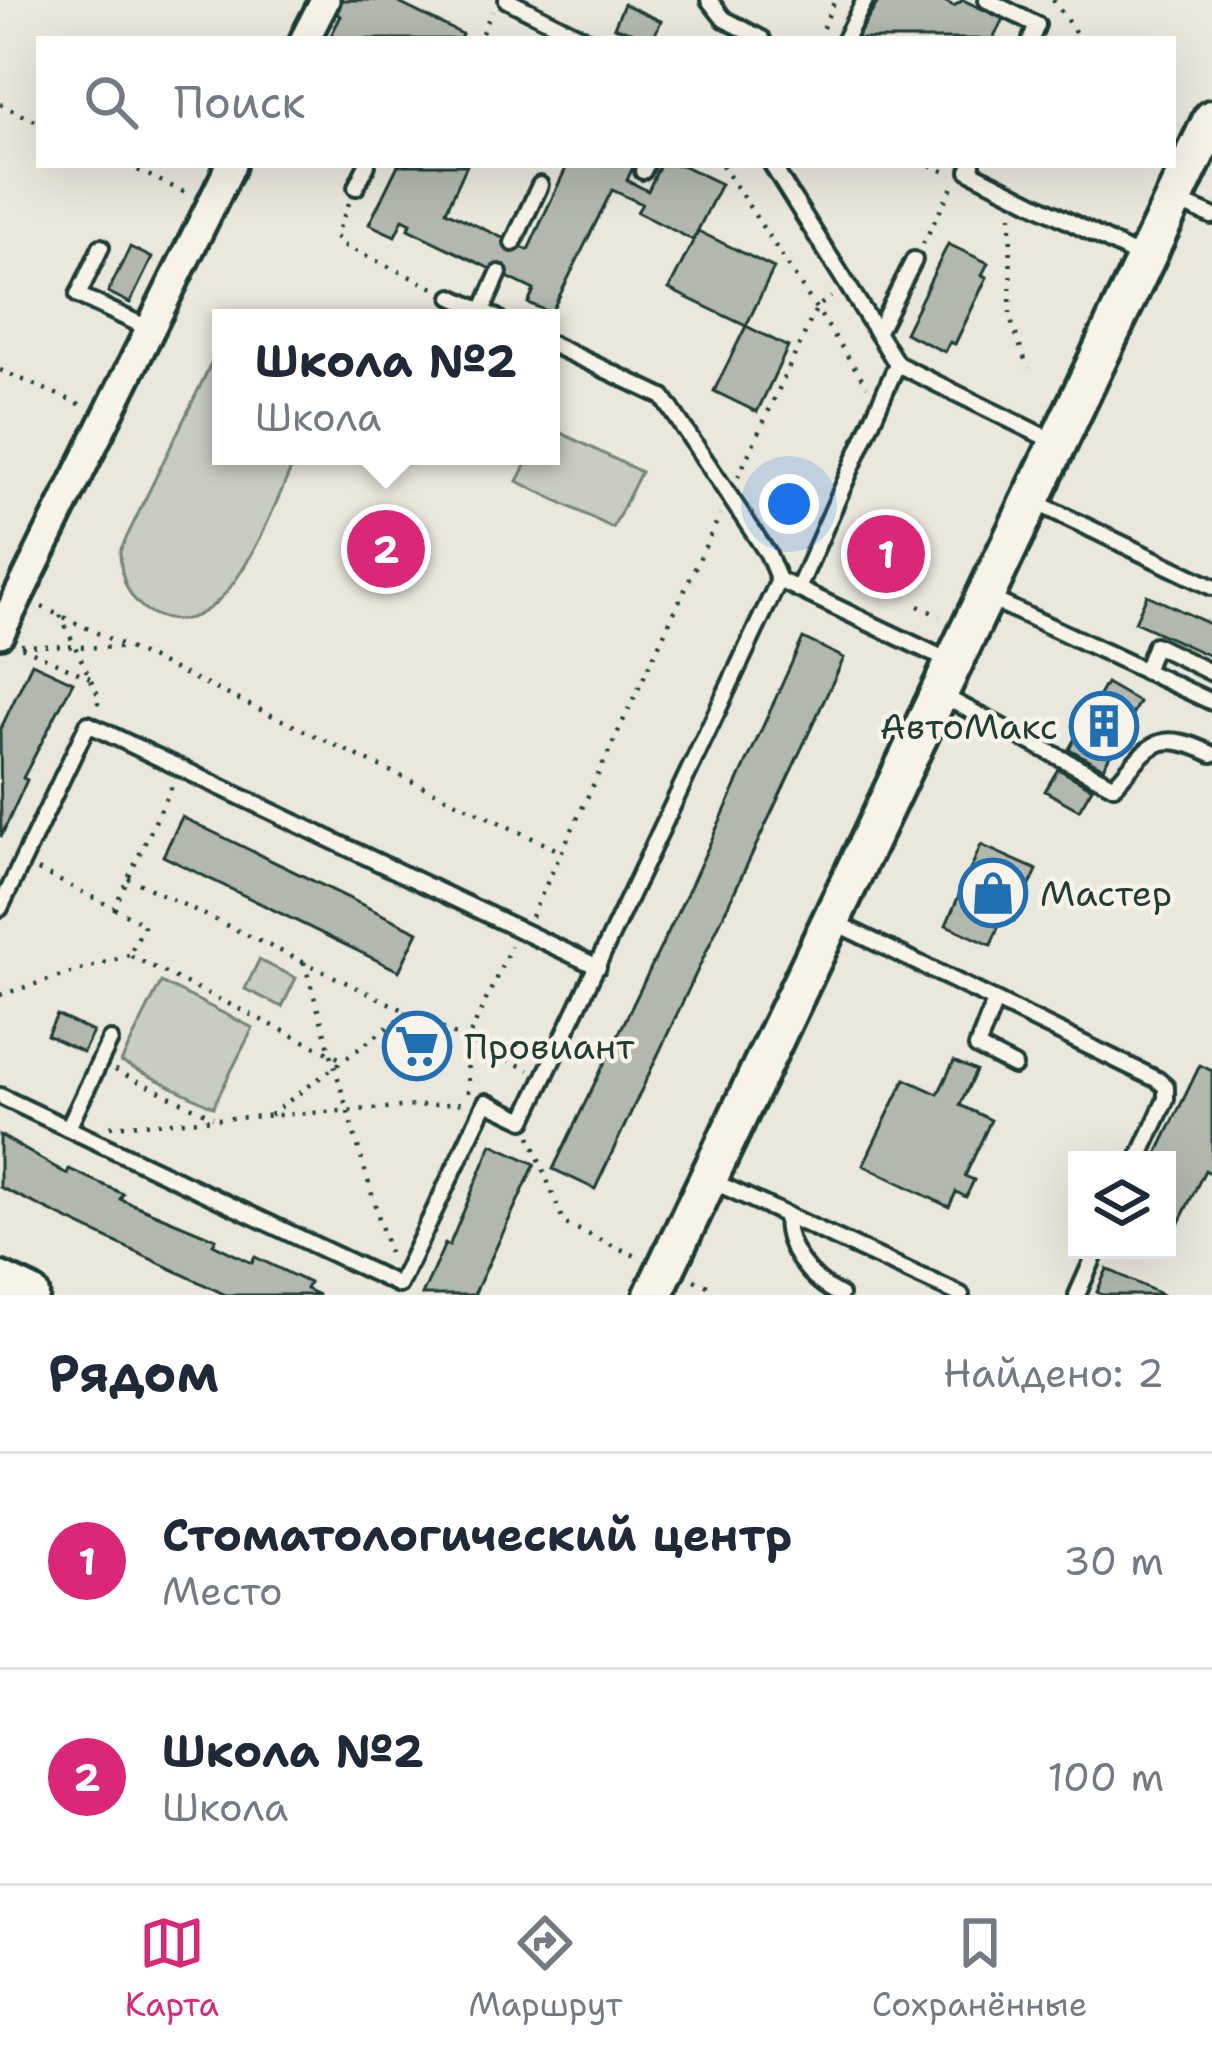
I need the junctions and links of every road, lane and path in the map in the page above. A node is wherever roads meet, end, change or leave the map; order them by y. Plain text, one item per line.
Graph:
1 (325, 0) edge
2 (496, 0) edge
3 (507, 0) edge
4 (709, 0) edge
5 (835, 0) edge
6 (865, 0) edge
7 (987, 0) edge
8 (1053, 0) edge
9 (307, 36) edge
10 (485, 36) edge
11 (579, 36) edge
12 (756, 36) edge
13 (819, 36) edge
14 (847, 36) edge
15 (1032, 36) edge
16 (1078, 36) edge
17 (0, 104) edge
18 (1212, 119) edge
19 (36, 122) edge
20 (134, 168) edge
21 (230, 168) edge
22 (366, 168) edge
23 (724, 168) edge
24 (777, 168) edge
25 (936, 168) edge
26 (970, 168) edge
27 (957, 178) dead end
28 (540, 185) dead end
29 (356, 187) joint
30 (1011, 192) junction
31 (949, 193) dead end
32 (201, 200) dead end
33 (1174, 200) junction
34 (1212, 216) edge
35 (513, 243) dead end
36 (101, 247) dead end
37 (914, 260) joint
38 (1146, 260) junction
39 (500, 273) dead end
40 (848, 284) junction
41 (452, 297) joint
42 (817, 307) junction
43 (478, 309) edge
44 (490, 309) edge
45 (152, 330) junction
46 (878, 331) junction
47 (560, 348) edge
48 (897, 364) junction
49 (1028, 368) dead end
50 (0, 370) edge
51 (879, 405) junction
52 (110, 416) junction
53 (1060, 444) junction
54 (729, 496) junction
55 (1033, 500) junction
56 (779, 580) junction
57 (1212, 587) edge
58 (798, 589) junction
59 (987, 597) junction
60 (37, 604) dead end
61 (918, 606) dead end
62 (60, 615) junction
63 (949, 620) dead end
64 (0, 633) edge
65 (75, 648) junction
66 (129, 648) junction
67 (1145, 671) junction
68 (1212, 673) edge
69 (90, 678) junction
70 (948, 680) junction
71 (1212, 702) edge
72 (88, 724) junction
73 (1212, 754) edge
74 (181, 768) junction
75 (562, 852) junction
76 (22, 862) junction
77 (128, 878) junction
78 (0, 908) edge
79 (113, 908) junction
80 (834, 922) junction
81 (522, 930) junction
82 (129, 956) junction
83 (304, 962) junction
84 (598, 967) junction
85 (0, 994) edge
86 (995, 1001) junction
87 (408, 1012) junction
88 (110, 1040) dead end
89 (467, 1040) junction
90 (330, 1054) junction
91 (344, 1060) junction
92 (99, 1062) junction
93 (1014, 1066) dead end
94 (334, 1068) junction
95 (544, 1077) junction
96 (0, 1096) edge
97 (486, 1102) junction
98 (346, 1111) junction
99 (459, 1112) dead end
100 (270, 1115) junction
101 (217, 1119) junction
102 (524, 1120) junction
103 (68, 1128) junction
104 (1142, 1151) edge
105 (710, 1180) junction
106 (787, 1215) junction
107 (400, 1236) dead end
108 (390, 1257) junction
109 (641, 1258) dead end
110 (1093, 1259) edge
111 (0, 1280) edge
112 (694, 1280) dead end
113 (399, 1285) junction
114 (30, 1295) edge
115 (653, 1295) edge
116 (711, 1295) edge
117 (840, 1295) edge
118 (961, 1295) edge
119 (1077, 1295) edge

1 - 9 street
2 - 10 path
3 - 11 lane
4 - 12 lane
5 - 13 path
6 - 14 lane
7 - 15 lane
8 - 16 path
17 - 19 path
18 - 33 street
20 - 32 path
21 - 45 street
22 - 29 lane
23 - 42 path
24 - 40 lane
25 - 27 path
26 - 30 lane
28 - 35 lane
29 - 41 path
30 - 38 lane
30 - 49 path
31 - 37 path
33 - 34 lane
33 - 38 street
36 - 45 lane
37 - 46 lane
38 - 53 street
39 - 44 lane
40 - 42 path
40 - 46 lane
41 - 43 lane
42 - 51 path
42 - 54 path
45 - 52 street
46 - 48 lane
47 - 54 lane
48 - 51 lane
48 - 53 lane
50 - 52 path
51 - 58 lane
52 - 64 street
53 - 55 street
54 - 56 lane
54 - 75 path
55 - 57 lane
55 - 59 street
56 - 58 lane
56 - 84 lane
58 - 70 lane
59 - 67 lane
59 - 70 street
60 - 62 path
61 - 63 path
62 - 65 path
62 - 66 path
65 - 66 path
65 - 69 path
65 - 69 path
66 - 75 path
67 - 68 lane
67 - 71 lane
69 - 72 path
70 - 73 lane
70 - 80 street
72 - 74 lane
72 - 76 lane
74 - 77 path
74 - 81 lane
75 - 81 path
76 - 78 lane
76 - 79 path
77 - 79 path
77 - 83 path
79 - 82 path
80 - 86 lane
80 - 105 street
81 - 84 lane
81 - 89 path
82 - 85 path
82 - 90 path
83 - 87 path
83 - 90 path
84 - 95 lane
86 - 93 lane
86 - 104 lane
87 - 89 path
87 - 91 path
88 - 92 lane
89 - 95 path
89 - 99 path
90 - 91 path
90 - 94 path
91 - 94 path
92 - 101 path
92 - 103 lane
94 - 98 path
94 - 100 path
95 - 102 lane
96 - 103 lane
97 - 98 path
97 - 102 lane
97 - 113 lane
98 - 100 path
98 - 108 path
100 - 101 path
101 - 103 path
102 - 109 path
103 - 113 lane
105 - 106 lane
105 - 115 street
106 - 117 lane
106 - 118 lane
107 - 108 path
108 - 113 path
110 - 119 lane
111 - 114 street
112 - 116 path

